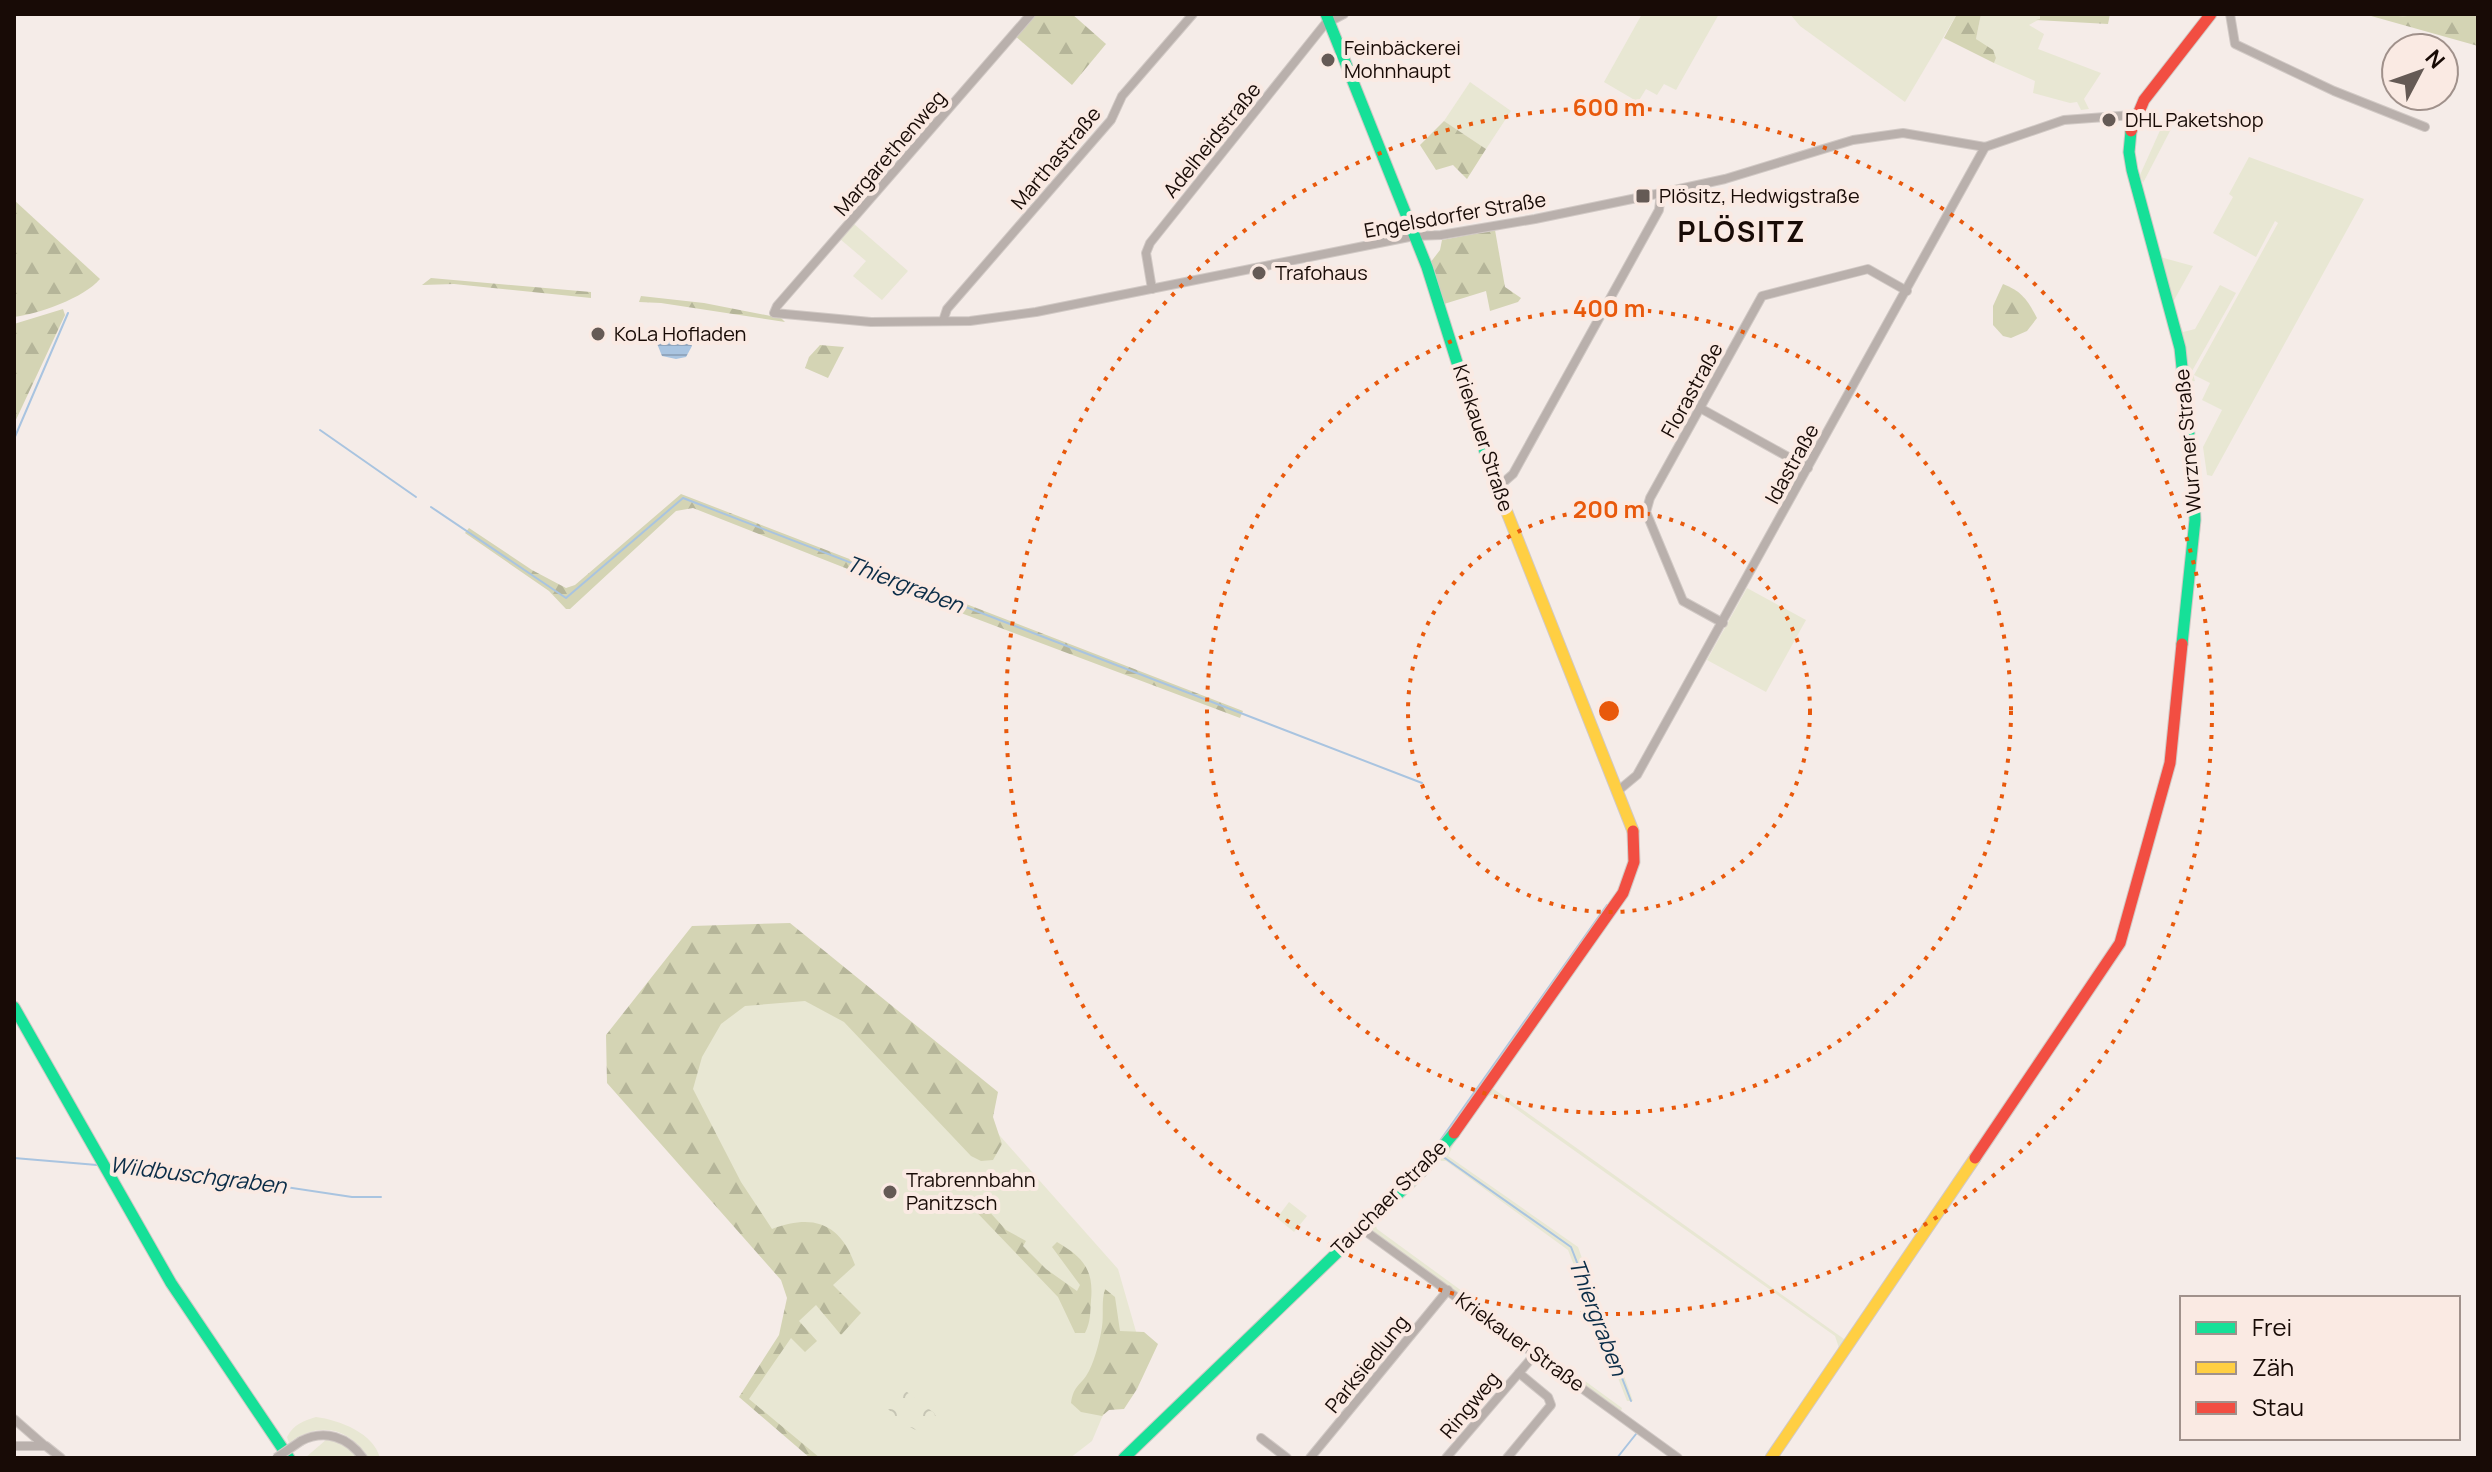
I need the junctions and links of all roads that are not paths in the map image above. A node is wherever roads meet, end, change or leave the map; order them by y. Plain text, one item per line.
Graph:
1 (1031, 14) edge
2 (1193, 14) edge
3 (1344, 14) edge
4 (2211, 14) edge
5 (2230, 14) edge
6 (1328, 18) edge
7 (2133, 115) junction
8 (2425, 127) dead end
9 (1985, 147) junction
10 (1661, 193) junction
11 (1414, 236) junction
12 (1152, 289) junction
13 (1907, 291) junction
14 (774, 313) joint
15 (943, 321) junction
16 (1700, 408) junction
17 (1808, 468) junction
18 (1497, 488) junction
19 (1723, 623) junction
20 (1619, 790) junction
21 (1634, 862) joint
22 (14, 1007) edge
23 (1361, 1228) junction
24 (1448, 1290) junction
25 (1536, 1353) junction
26 (1519, 1373) junction
27 (14, 1419) edge
28 (1261, 1438) dead end
29 (14, 1446) edge
30 (46, 1446) junction
31 (61, 1458) edge
32 (276, 1458) edge
33 (289, 1458) edge
34 (363, 1458) edge
35 (1124, 1458) edge
36 (1287, 1458) edge
37 (1310, 1458) edge
38 (1446, 1458) edge
39 (1507, 1458) edge
40 (1678, 1458) edge
41 (1771, 1458) edge

1 - 14 street, Margarethenweg
2 - 15 street, Marthastraße
3 - 6 street
4 - 7 street, Wurzner Straße
5 - 8 street
6 - 11 street, Kriekauer Straße
6 - 12 street, Adelheidstraße
7 - 9 street, Engelsdorfer Straße
7 - 41 street, Wurzner Straße
9 - 10 street, Engelsdorfer Straße
9 - 13 street, Idastraße
10 - 11 street, Engelsdorfer Straße
10 - 18 street
11 - 12 street, Engelsdorfer Straße
11 - 18 street, Kriekauer Straße
12 - 15 street, Engelsdorfer Straße
13 - 16 street, Florastraße
13 - 17 street, Idastraße
14 - 15 street, Engelsdorfer Straße
16 - 17 street
16 - 19 street, Florastraße
17 - 19 street, Idastraße
18 - 20 street, Kriekauer Straße
19 - 20 street, Idastraße
20 - 21 street, Kriekauer Straße
21 - 23 street, Tauchaer Straße
22 - 33 street
23 - 24 street, Kriekauer Straße
23 - 35 street, Tauchaer Straße
24 - 25 street, Kriekauer Straße
24 - 37 street, Parksiedlung
25 - 26 street, Ringweg
25 - 40 street, Kriekauer Straße
26 - 38 street, Ringweg
26 - 39 street, Ringweg
27 - 30 street
28 - 36 street
29 - 30 street
30 - 31 street
32 - 34 street, bridge

